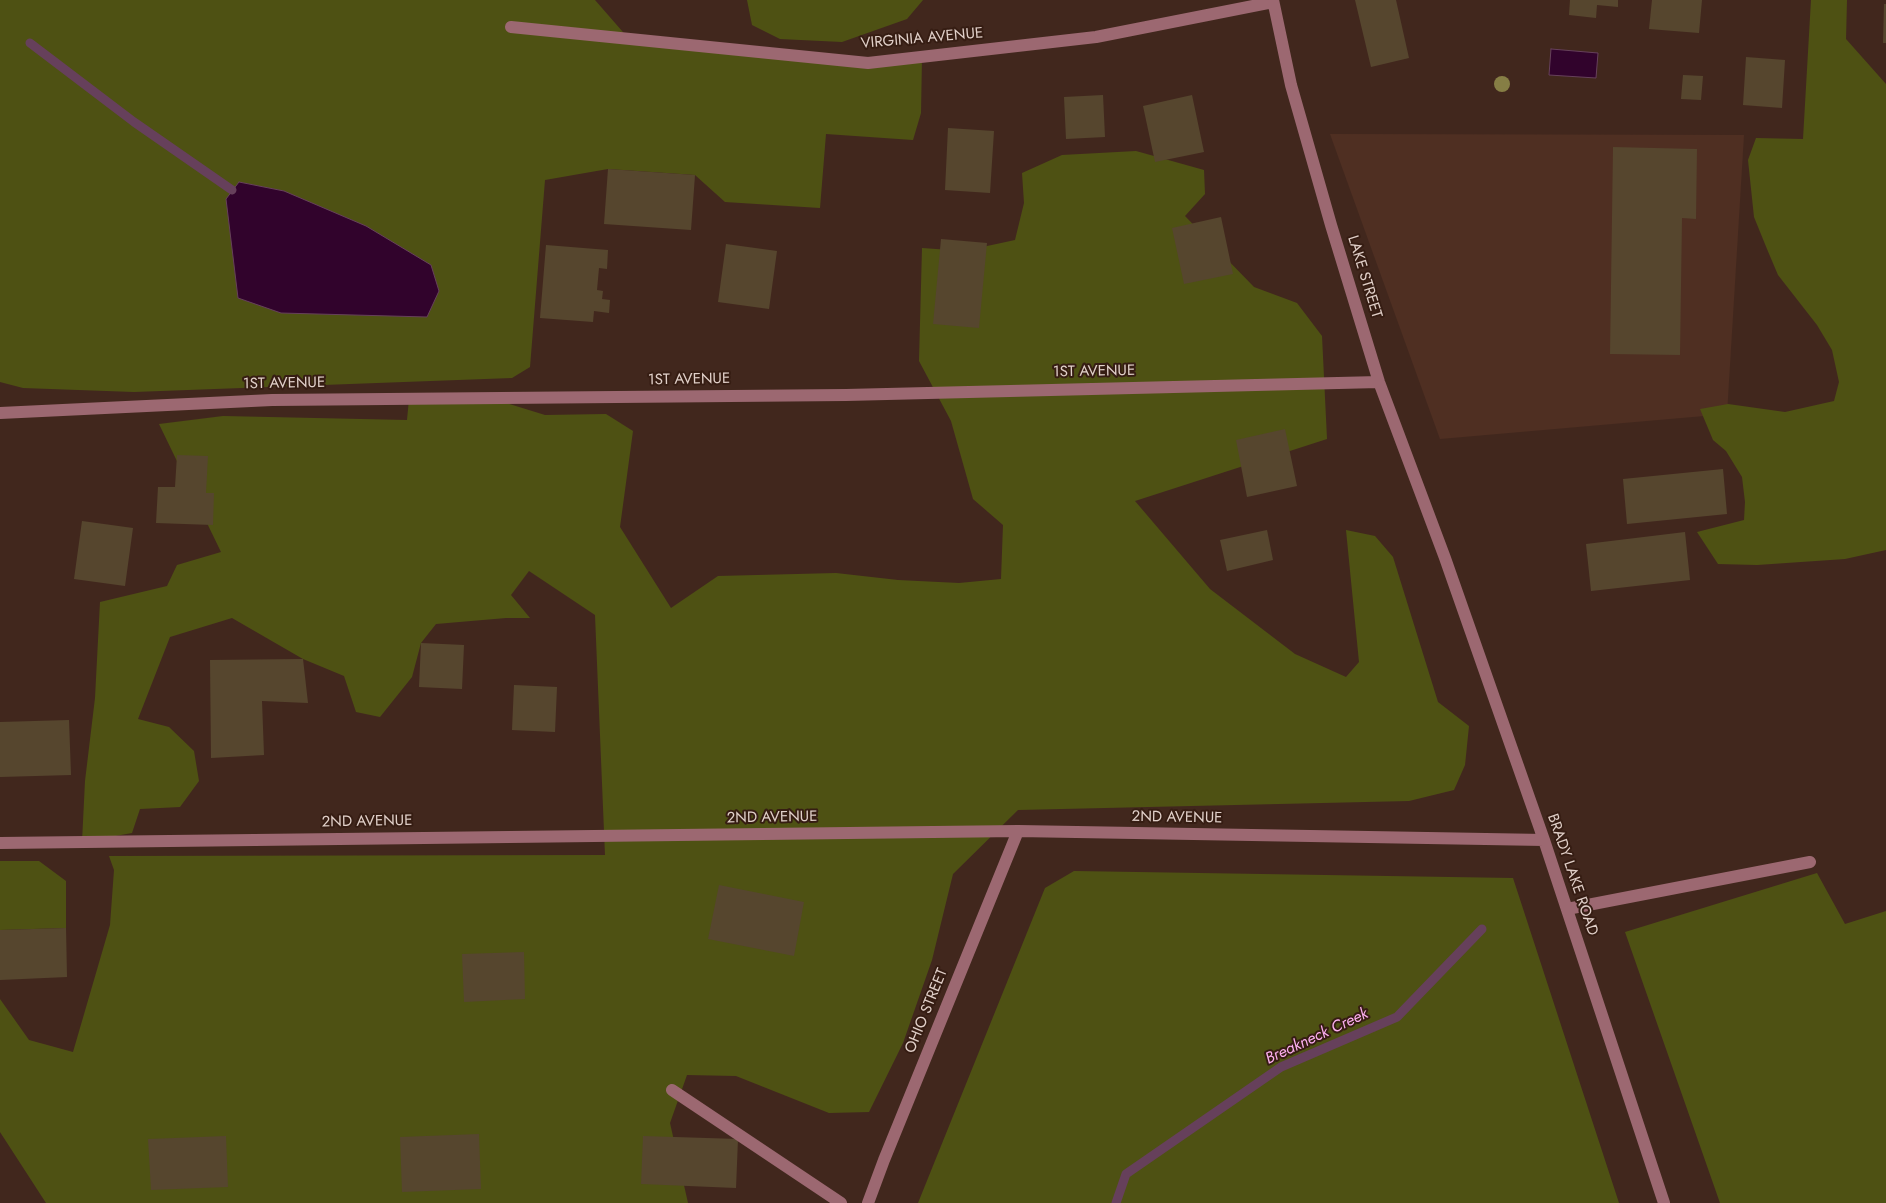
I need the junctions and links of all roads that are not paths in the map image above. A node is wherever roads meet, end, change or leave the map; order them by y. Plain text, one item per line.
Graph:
1 (1273, 1) edge
2 (511, 27) dead end
3 (1379, 382) junction
4 (0, 414) edge
5 (1445, 558) joint
6 (1018, 831) junction
7 (1544, 840) junction
8 (0, 843) edge
9 (1810, 862) dead end
10 (1567, 909) junction
11 (672, 1090) dead end
12 (841, 1203) edge
13 (868, 1203) edge
14 (1664, 1203) edge

1 - 2 street, VIRGINIA AVENUE
1 - 3 street, LAKE STREET
3 - 4 street, 1ST AVENUE
3 - 5 street, LAKE STREET
5 - 7 street, BRADY LAKE ROAD
6 - 7 street, 2ND AVENUE
6 - 8 street, 2ND AVENUE
6 - 13 street, OHIO STREET
7 - 10 street, BRADY LAKE ROAD
9 - 10 street
10 - 14 street, BRADY LAKE ROAD
11 - 12 street

